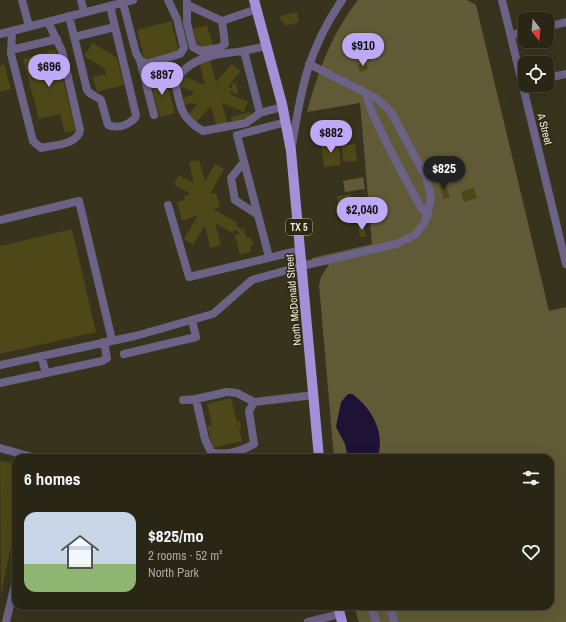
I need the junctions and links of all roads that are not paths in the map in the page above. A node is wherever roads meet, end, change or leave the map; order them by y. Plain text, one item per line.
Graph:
1 (22, 0) edge
2 (81, 0) edge
3 (133, 0) edge
4 (168, 0) edge
5 (342, 0) edge
6 (502, 0) edge
7 (123, 2) junction
8 (188, 3) edge
9 (255, 5) edge
10 (110, 6) junction
11 (84, 12) junction
12 (69, 16) junction
13 (222, 21) junction
14 (48, 22) junction
15 (566, 22) edge
16 (554, 25) edge
17 (29, 26) junction
18 (115, 27) junction
19 (12, 31) junction
20 (0, 34) edge
21 (518, 34) edge
22 (511, 35) junction
23 (74, 37) junction
24 (57, 39) junction
25 (266, 46) junction
26 (11, 50) junction
27 (244, 52) junction
28 (140, 60) junction
29 (518, 61) edge
30 (309, 64) junction
31 (566, 74) edge
32 (554, 77) edge
33 (526, 92) edge
34 (367, 94) junction
35 (297, 111) junction
36 (260, 113) junction
37 (154, 115) dead end
38 (284, 115) junction
39 (291, 151) junction
40 (244, 162) junction
41 (168, 205) dead end
42 (258, 215) junction
43 (428, 215) junction
44 (0, 220) edge
45 (301, 250) junction
46 (269, 258) junction
47 (566, 264) edge
48 (302, 266) junction
49 (192, 320) junction
50 (108, 341) junction
51 (124, 354) dead end
52 (41, 356) junction
53 (0, 365) edge
54 (46, 373) junction
55 (0, 383) edge
56 (314, 395) junction
57 (196, 399) junction
58 (182, 400) dead end
59 (254, 402) junction
60 (0, 448) edge
61 (22, 454) edge
62 (218, 454) edge
63 (226, 454) edge
64 (319, 454) edge
65 (12, 597) edge
66 (372, 610) edge
67 (391, 610) edge
68 (340, 614) edge
69 (6, 622) edge
70 (308, 622) edge
71 (376, 622) edge
72 (394, 622) edge

1 - 17 street
2 - 11 street
3 - 7 street
4 - 28 street
5 - 30 street
6 - 22 street, A Street
7 - 10 street
7 - 28 street
8 - 13 street
8 - 13 street
9 - 13 street
9 - 25 main road, North McDonald Street / TX 5
10 - 11 street
10 - 18 street
11 - 12 street
12 - 14 street
12 - 23 street
14 - 17 street
14 - 24 street
15 - 16 street
17 - 19 street
18 - 23 street
18 - 23 street
19 - 20 street
19 - 26 street
21 - 22 street
22 - 29 street, A Street
24 - 26 street
24 - 26 street
25 - 27 street
25 - 38 main road, North McDonald Street / TX 5
27 - 36 street
27 - 36 street
28 - 37 street
30 - 34 street
30 - 35 street
31 - 32 street
33 - 47 street, A Street
34 - 43 street
34 - 43 street
35 - 38 street
35 - 39 street
36 - 38 street
38 - 39 main road, North McDonald Street / TX 5
38 - 40 street
39 - 45 main road, North McDonald Street / TX 5
40 - 42 street
40 - 42 street
41 - 46 street
42 - 46 street
43 - 48 street
44 - 50 street
45 - 46 street
45 - 48 main road, North McDonald Street / TX 5
48 - 49 street
48 - 56 main road, North McDonald Street / TX 5
49 - 50 street
49 - 51 street
50 - 52 street
50 - 54 street
52 - 53 street
52 - 54 street
54 - 55 street
56 - 59 street
56 - 64 main road, North McDonald Street / TX 5
57 - 58 street
57 - 59 street
57 - 62 street
59 - 63 street
60 - 61 street
65 - 69 street
66 - 71 street
67 - 72 street
68 - 70 street

